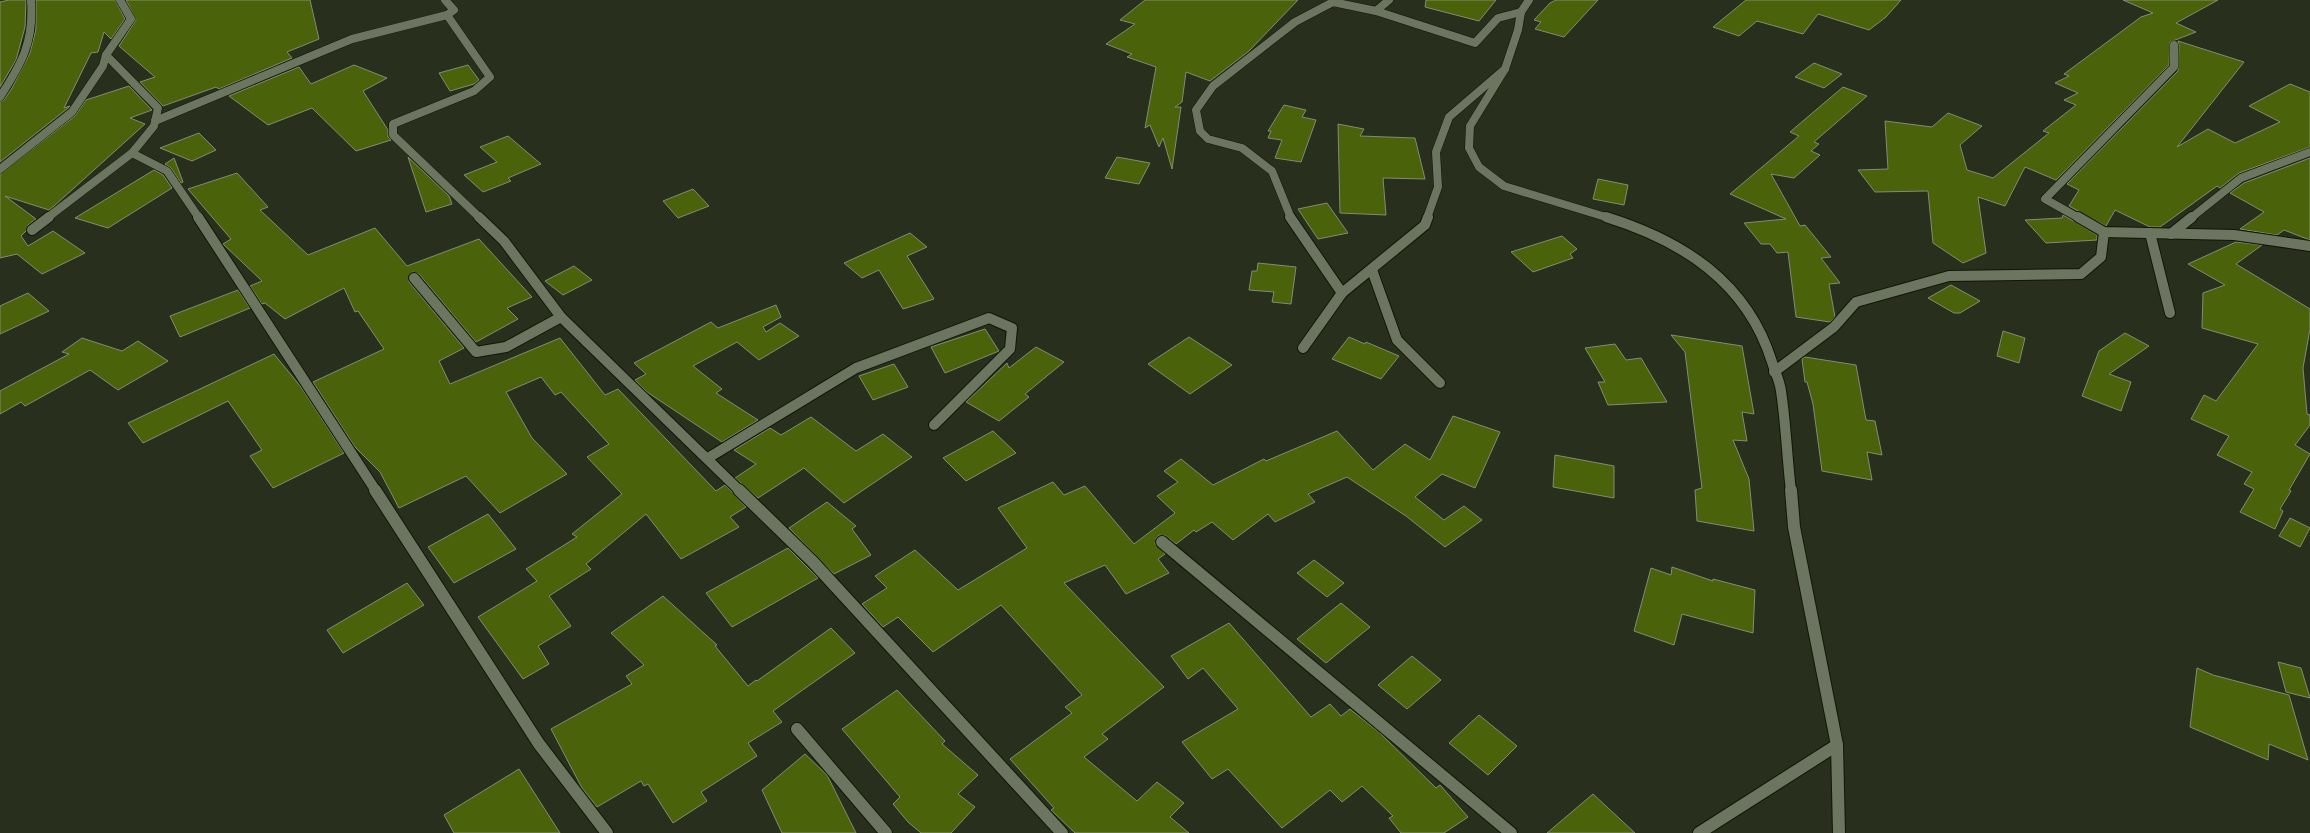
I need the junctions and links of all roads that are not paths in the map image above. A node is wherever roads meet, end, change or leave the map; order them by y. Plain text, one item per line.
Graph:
1 (31, 0) edge
2 (120, 0) edge
3 (445, 0) edge
4 (1389, 0) edge
5 (1529, 0) edge
6 (1376, 11) junction
7 (1521, 12) junction
8 (447, 15) junction
9 (2174, 45) dead end
10 (106, 55) junction
11 (1505, 69) junction
12 (0, 97) edge
13 (155, 121) junction
14 (2310, 152) edge
15 (132, 153) junction
16 (0, 169) edge
17 (32, 230) dead end
18 (2104, 232) junction
19 (2150, 233) junction
20 (2171, 234) junction
21 (2310, 246) edge
22 (1372, 270) junction
23 (414, 278) dead end
24 (1342, 294) junction
25 (2170, 313) dead end
26 (561, 317) junction
27 (1303, 348) dead end
28 (1774, 372) junction
29 (1440, 383) dead end
30 (934, 425) dead end
31 (708, 458) junction
32 (1162, 542) dead end
33 (797, 729) dead end
34 (1837, 745) junction
35 (607, 833) edge
36 (886, 833) edge
37 (1062, 833) edge
38 (1511, 833) edge
39 (1699, 833) edge
40 (1839, 833) edge

1 - 12 street
2 - 10 street
3 - 8 street
4 - 6 street
5 - 7 street
6 - 7 street
6 - 24 street
7 - 11 street
8 - 13 street
8 - 26 street
9 - 18 street
10 - 13 street
10 - 16 street
11 - 22 street
11 - 28 street
13 - 15 street
14 - 20 street
15 - 17 street
15 - 35 street
18 - 19 street
18 - 28 street
19 - 20 street
19 - 25 street
20 - 21 street
22 - 24 street
22 - 29 street
23 - 26 street
24 - 27 street
26 - 31 street
28 - 34 street
30 - 31 street
31 - 37 street
32 - 38 street
33 - 36 street
34 - 39 street
34 - 40 street

